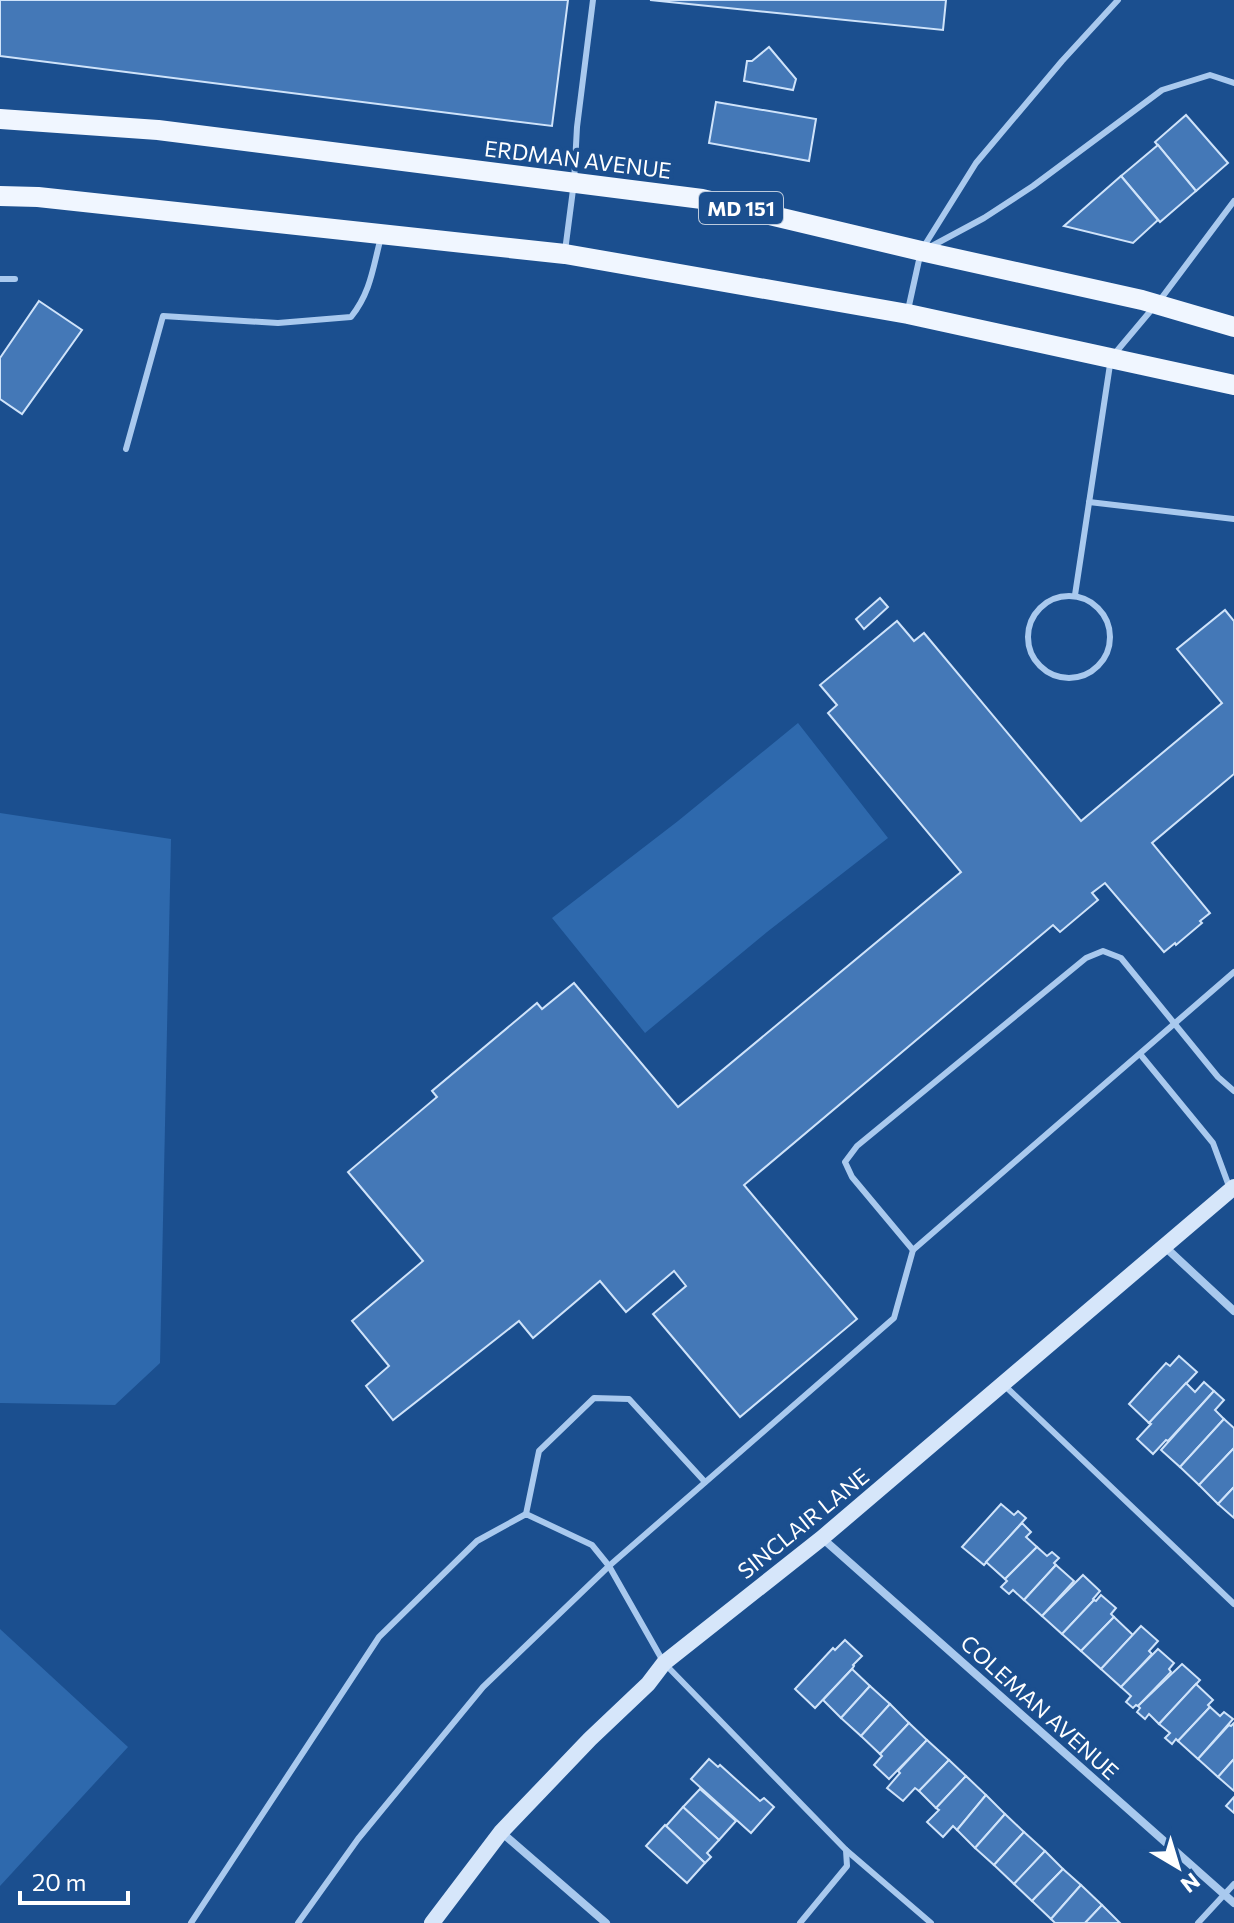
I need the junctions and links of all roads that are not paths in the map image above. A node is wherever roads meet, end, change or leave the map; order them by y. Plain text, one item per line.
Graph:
1 (593, 0) edge
2 (1118, 0) edge
3 (1234, 83) edge
4 (0, 119) edge
5 (574, 182) junction
6 (0, 196) edge
7 (1234, 201) edge
8 (382, 233) junction
9 (921, 251) junction
10 (565, 254) junction
11 (0, 279) edge
12 (15, 279) dead end
13 (1156, 305) junction
14 (908, 314) junction
15 (1234, 327) edge
16 (1111, 358) junction
17 (1234, 385) edge
18 (126, 449) dead end
19 (1089, 502) junction
20 (1234, 519) edge
21 (1075, 595) junction
22 (1234, 972) edge
23 (1176, 1023) junction
24 (1140, 1054) junction
25 (1234, 1091) edge
26 (1232, 1189) edge
27 (1164, 1246) junction
28 (913, 1250) junction
29 (1234, 1311) edge
30 (1003, 1384) junction
31 (705, 1482) junction
32 (526, 1514) junction
33 (822, 1538) junction
34 (609, 1566) junction
35 (1234, 1604) edge
36 (664, 1663) junction
37 (501, 1832) junction
38 (846, 1850) junction
39 (1234, 1884) edge
40 (1224, 1894) junction
41 (1234, 1903) edge
42 (191, 1923) edge
43 (298, 1923) edge
44 (432, 1923) edge
45 (606, 1923) edge
46 (800, 1923) edge
47 (931, 1923) edge
48 (1198, 1923) edge

1 - 5 lane
2 - 9 lane
3 - 9 lane
4 - 5 main road, ERDMAN AVENUE / MD 151
5 - 9 main road, ERDMAN AVENUE / MD 151
5 - 10 lane
6 - 8 main road
7 - 13 lane
8 - 10 main road
8 - 18 lane
9 - 13 main road, ERDMAN AVENUE / MD 151
9 - 14 lane
10 - 14 main road
11 - 12 lane
13 - 15 main road, ERDMAN AVENUE / MD 151
13 - 16 lane
14 - 16 main road
16 - 17 main road
16 - 19 lane
19 - 20 lane
19 - 21 lane
21 - 21 lane
22 - 23 lane
23 - 24 lane
23 - 25 lane
23 - 28 lane
24 - 26 lane
24 - 28 lane
26 - 27 main road, SINCLAIR LANE
27 - 29 street
27 - 30 main road, SINCLAIR LANE
28 - 31 lane
30 - 33 main road, SINCLAIR LANE
30 - 35 lane
31 - 32 lane
31 - 34 lane
32 - 34 lane
32 - 42 lane
33 - 36 main road, SINCLAIR LANE
33 - 40 street, COLEMAN AVENUE
34 - 36 lane
34 - 43 lane
36 - 37 main road, SINCLAIR LANE
36 - 38 lane
37 - 44 main road, SINCLAIR LANE
37 - 45 street
38 - 46 lane
38 - 47 lane
39 - 40 lane
40 - 41 street, COLEMAN AVENUE
40 - 48 lane

